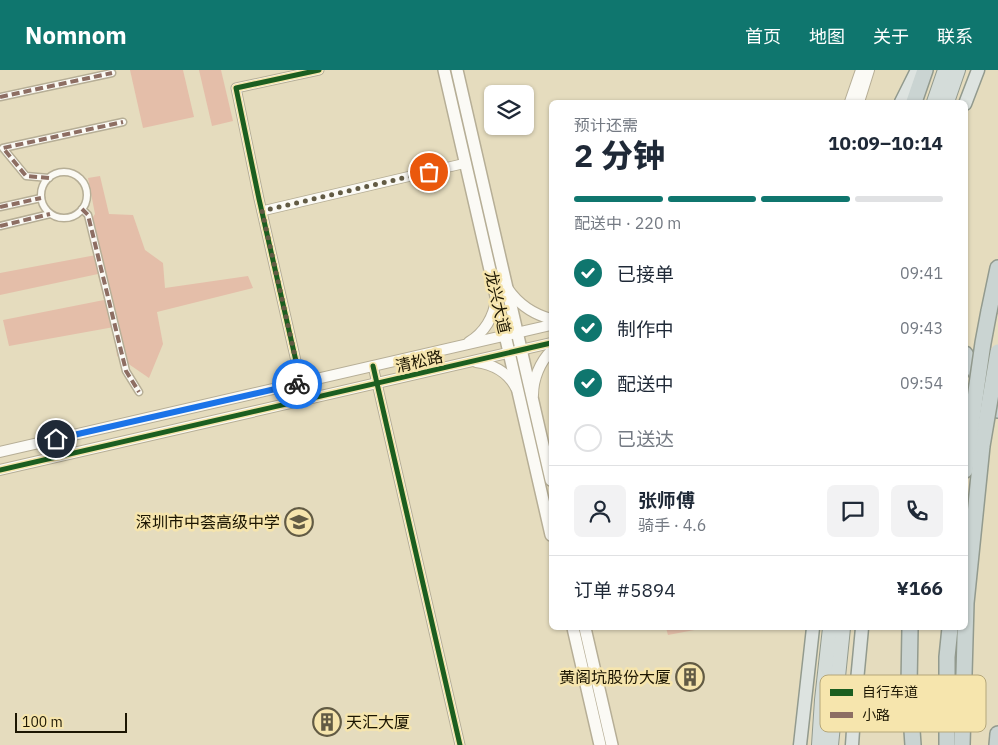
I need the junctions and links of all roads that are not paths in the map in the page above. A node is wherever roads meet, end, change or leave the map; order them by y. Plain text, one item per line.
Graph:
1 (319, 70) edge
2 (444, 70) edge
3 (456, 70) edge
4 (861, 70) edge
5 (870, 70) edge
6 (916, 70) edge
7 (924, 70) edge
8 (946, 70) edge
9 (958, 70) edge
10 (978, 70) edge
11 (112, 73) dead end
12 (0, 97) edge
13 (851, 100) edge
14 (859, 100) edge
15 (903, 100) edge
16 (915, 100) edge
17 (935, 100) edge
18 (947, 100) edge
19 (967, 100) edge
20 (123, 122) dead end
21 (1, 147) edge
22 (466, 163) junction
23 (49, 178) junction
24 (41, 198) junction
25 (0, 207) edge
26 (82, 209) junction
27 (262, 211) junction
28 (50, 214) junction
29 (0, 226) edge
30 (998, 268) edge
31 (506, 286) junction
32 (496, 295) junction
33 (549, 318) edge
34 (549, 325) edge
35 (517, 333) junction
36 (506, 336) junction
37 (549, 343) edge
38 (464, 346) junction
39 (521, 350) junction
40 (998, 352) edge
41 (509, 353) junction
42 (549, 354) edge
43 (968, 359) edge
44 (472, 361) junction
45 (372, 366) junction
46 (301, 383) junction
47 (376, 383) junction
48 (139, 392) dead end
49 (518, 392) junction
50 (533, 401) junction
51 (998, 410) edge
52 (975, 446) junction
53 (0, 452) edge
54 (968, 463) edge
55 (0, 470) edge
56 (549, 471) edge
57 (549, 526) edge
58 (968, 569) edge
59 (573, 630) edge
60 (585, 630) edge
61 (813, 630) edge
62 (830, 630) edge
63 (843, 630) edge
64 (862, 630) edge
65 (910, 630) edge
66 (950, 630) edge
67 (965, 630) edge
68 (825, 675) edge
69 (838, 675) edge
70 (857, 675) edge
71 (909, 675) edge
72 (947, 675) edge
73 (964, 675) edge
74 (820, 730) edge
75 (832, 732) edge
76 (853, 732) edge
77 (912, 732) edge
78 (947, 732) edge
79 (962, 732) edge
80 (998, 734) edge
81 (460, 745) edge
82 (600, 745) edge
83 (612, 745) edge
84 (800, 745) edge
85 (819, 745) edge
86 (831, 745) edge
87 (852, 745) edge
88 (913, 745) edge
89 (947, 745) edge
90 (962, 745) edge
91 (997, 745) edge

1 - 27 street
2 - 22 main road, 龙兴大道
3 - 31 main road, 龙兴大道
4 - 13 street
5 - 14 street
6 - 15 main road
7 - 16 highway
8 - 17 highway
9 - 18 highway
10 - 19 main road
11 - 12 street
20 - 21 street
21 - 23 street
22 - 27 street
22 - 32 main road, 龙兴大道
23 - 24 street
23 - 26 street
24 - 25 street
24 - 28 street
26 - 28 street
26 - 48 street
27 - 46 street
28 - 29 street
30 - 52 highway, bridge
31 - 33 street
31 - 35 main road, 龙兴大道
32 - 36 main road, 龙兴大道
32 - 38 street
34 - 35 street, 清松路
35 - 36 street, 清松路
35 - 39 main road, 龙兴大道
36 - 38 street, 清松路
36 - 41 main road, 龙兴大道
37 - 39 street, 清松路
38 - 45 street, 清松路
39 - 41 street, 清松路
39 - 50 main road, 龙兴大道
40 - 52 highway, bridge
41 - 44 street, 清松路
41 - 49 main road, 龙兴大道
42 - 50 street
43 - 51 highway
44 - 47 street, 清松路
44 - 49 street
45 - 46 street, 清松路
45 - 47 street
46 - 53 street, 清松路
47 - 55 street, 清松路
47 - 81 street
49 - 57 main road, 龙兴大道
50 - 56 main road, 龙兴大道
52 - 54 highway
52 - 58 highway
59 - 82 main road
60 - 83 main road
61 - 84 main road
62 - 68 highway
63 - 69 highway
64 - 70 main road
65 - 71 highway
66 - 72 highway
67 - 73 highway
74 - 85 highway
75 - 86 highway
76 - 87 main road
77 - 88 highway
78 - 89 highway
79 - 90 highway
80 - 91 highway

